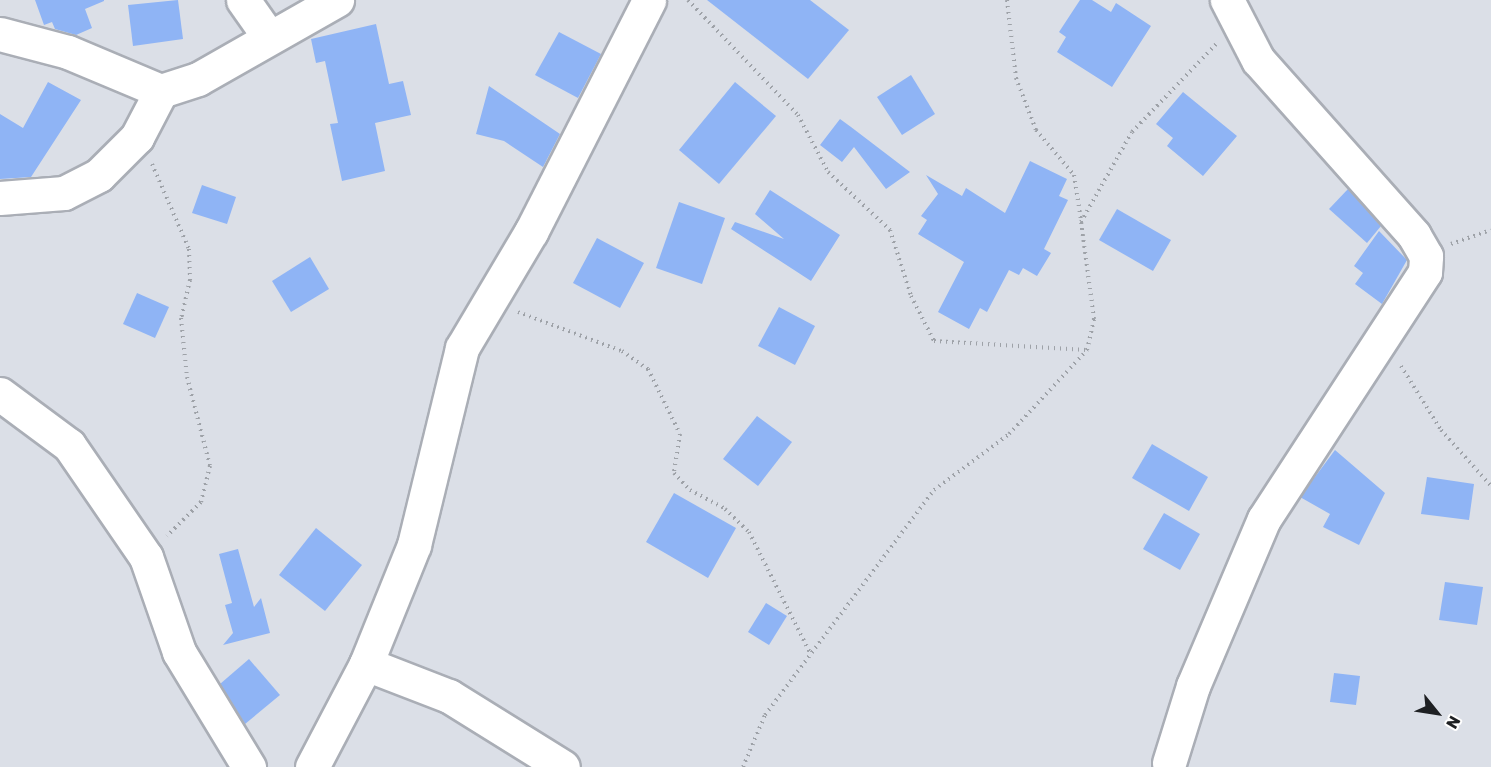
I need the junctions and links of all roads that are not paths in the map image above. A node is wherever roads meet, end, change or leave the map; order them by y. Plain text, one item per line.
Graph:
1 (243, 0) edge
2 (338, 0) edge
3 (649, 0) edge
4 (1232, 13) edge
5 (0, 34) edge
6 (269, 37) junction
7 (161, 92) junction
8 (0, 198) edge
9 (0, 394) edge
10 (366, 664) junction
11 (1169, 763) dead end
12 (249, 767) edge
13 (312, 767) edge
14 (563, 767) edge

1 - 6 street
2 - 6 street
3 - 10 street
4 - 11 street
5 - 7 street
6 - 7 street
7 - 8 street
9 - 12 street
10 - 13 street
10 - 14 street

